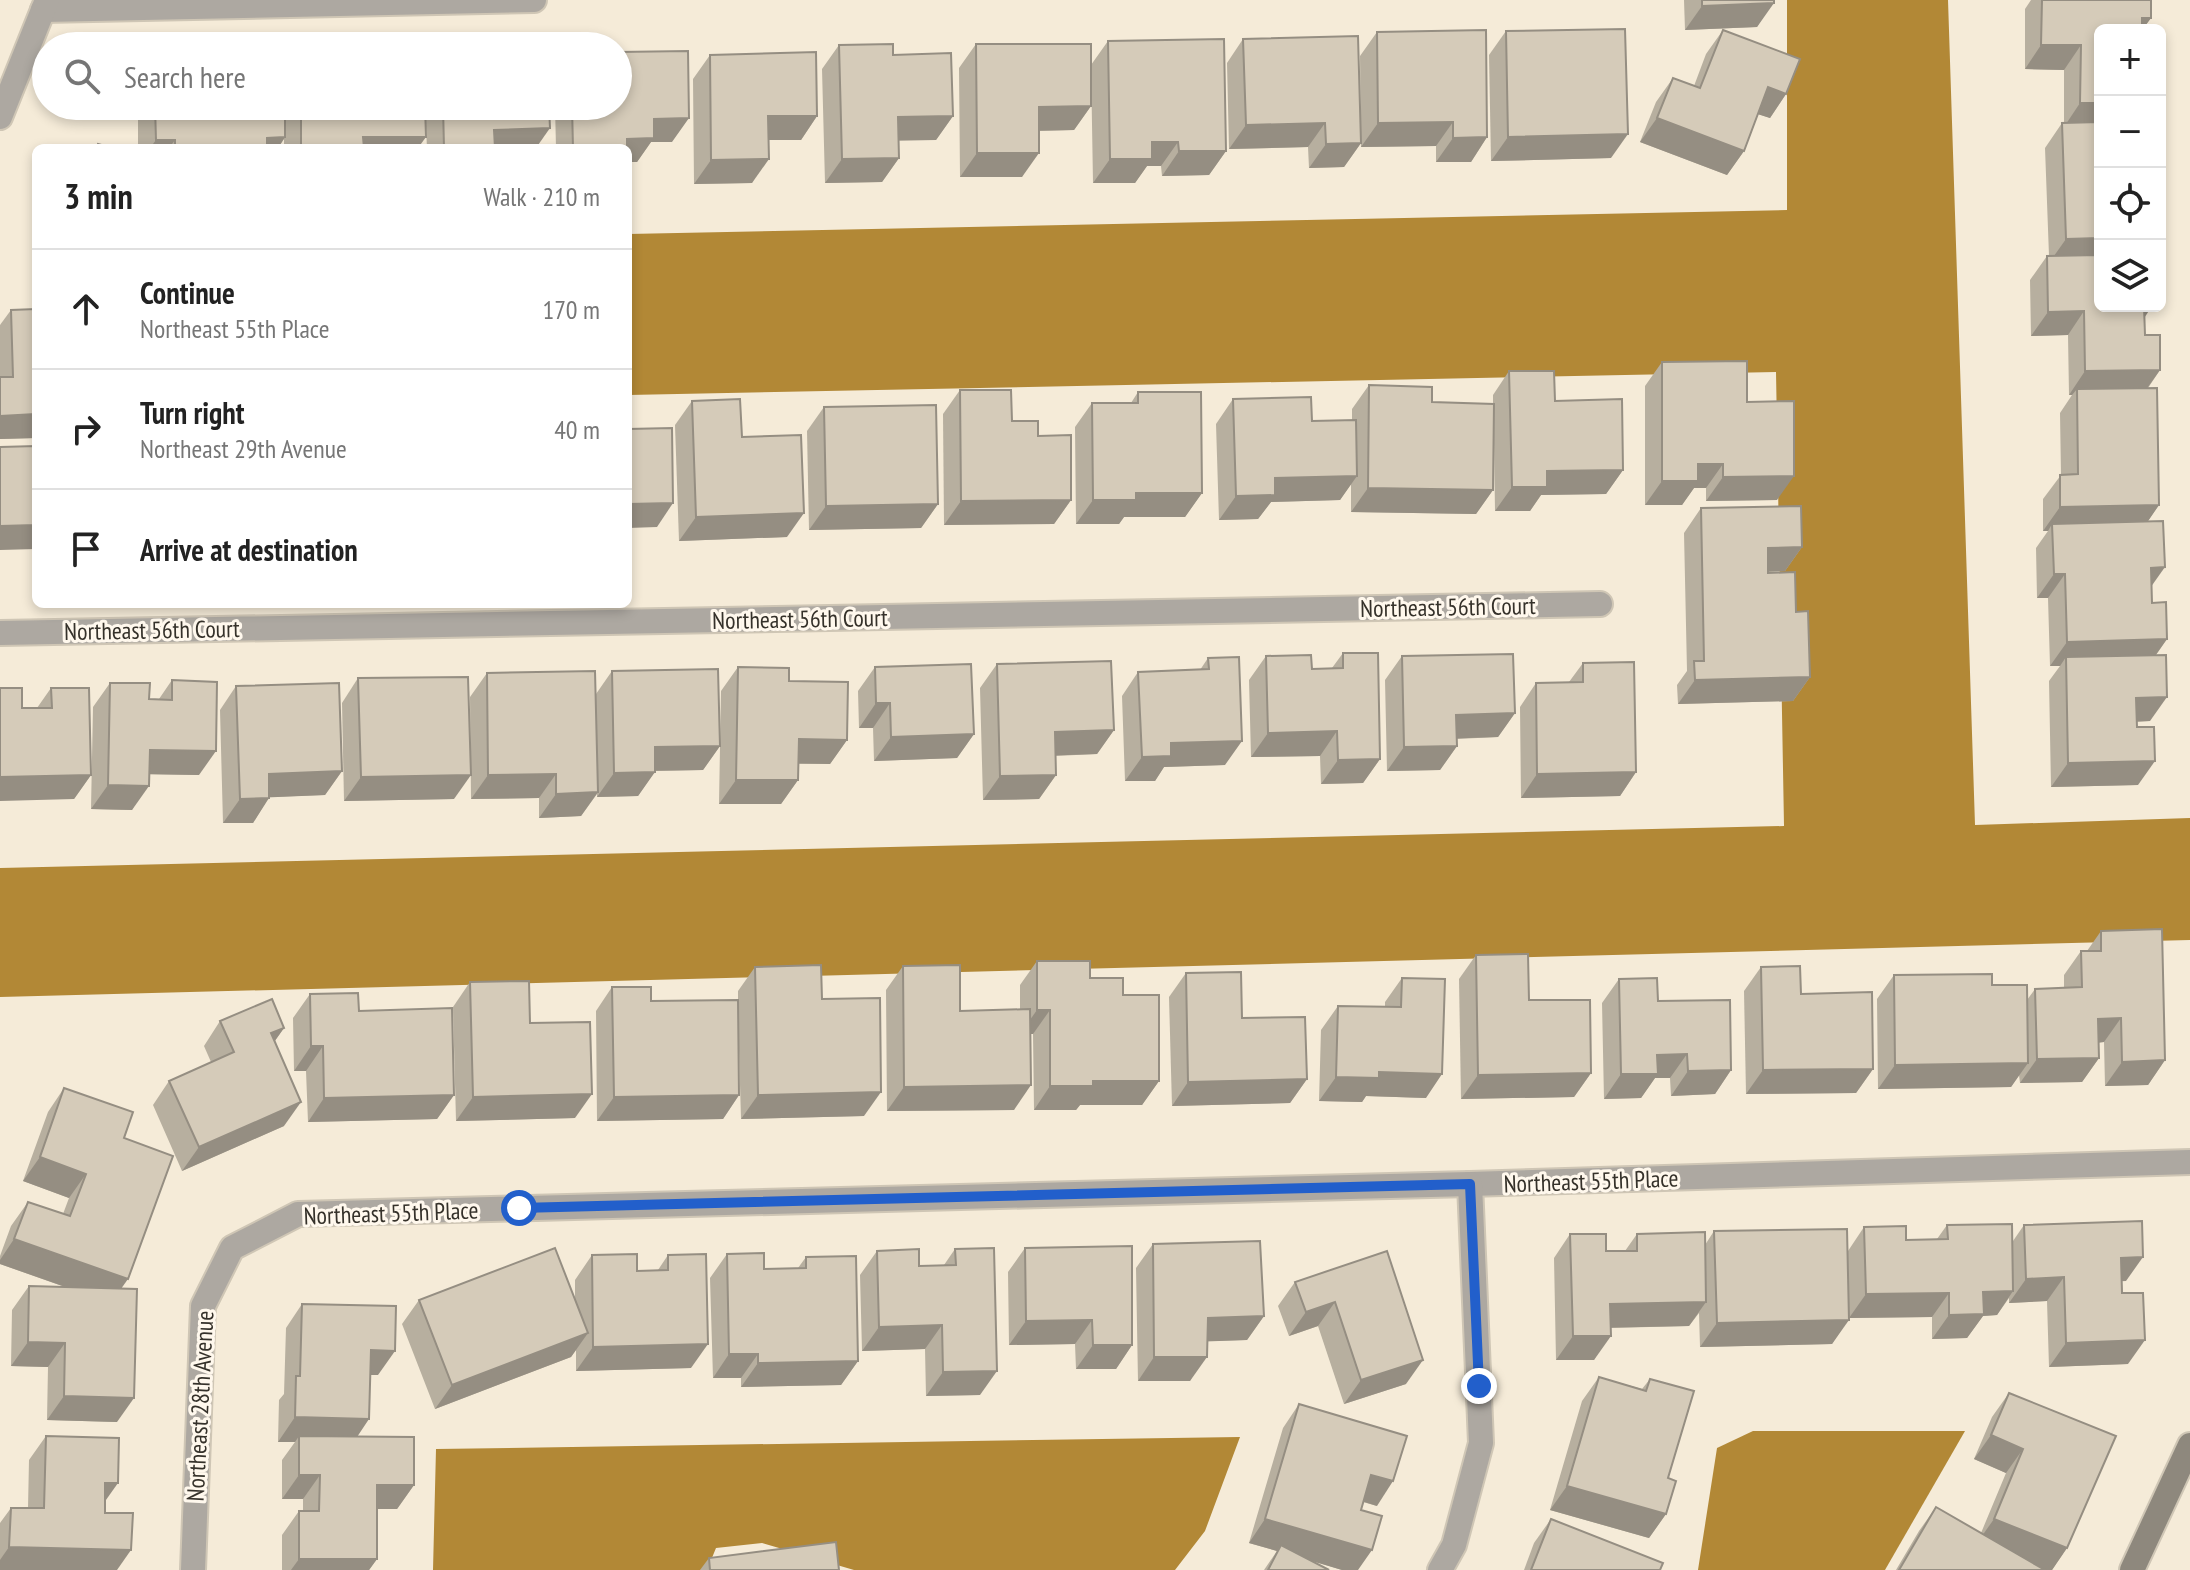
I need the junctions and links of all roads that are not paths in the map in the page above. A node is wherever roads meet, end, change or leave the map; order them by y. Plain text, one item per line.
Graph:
1 (534, 0) edge
2 (45, 5) edge
3 (34, 32) edge
4 (32, 37) edge
5 (0, 117) edge
6 (1600, 604) dead end
7 (0, 633) edge
8 (2190, 1162) edge
9 (1470, 1184) junction
10 (232, 1248) joint
11 (2190, 1445) edge
12 (193, 1570) edge
13 (1440, 1570) edge
14 (2132, 1570) edge

1 - 2 street
2 - 3 street
4 - 5 street
6 - 7 street, Northeast 56th Court
8 - 9 street, Northeast 55th Place
9 - 10 street, Northeast 55th Place
9 - 13 street
10 - 12 street, Northeast 28th Avenue
11 - 14 street

